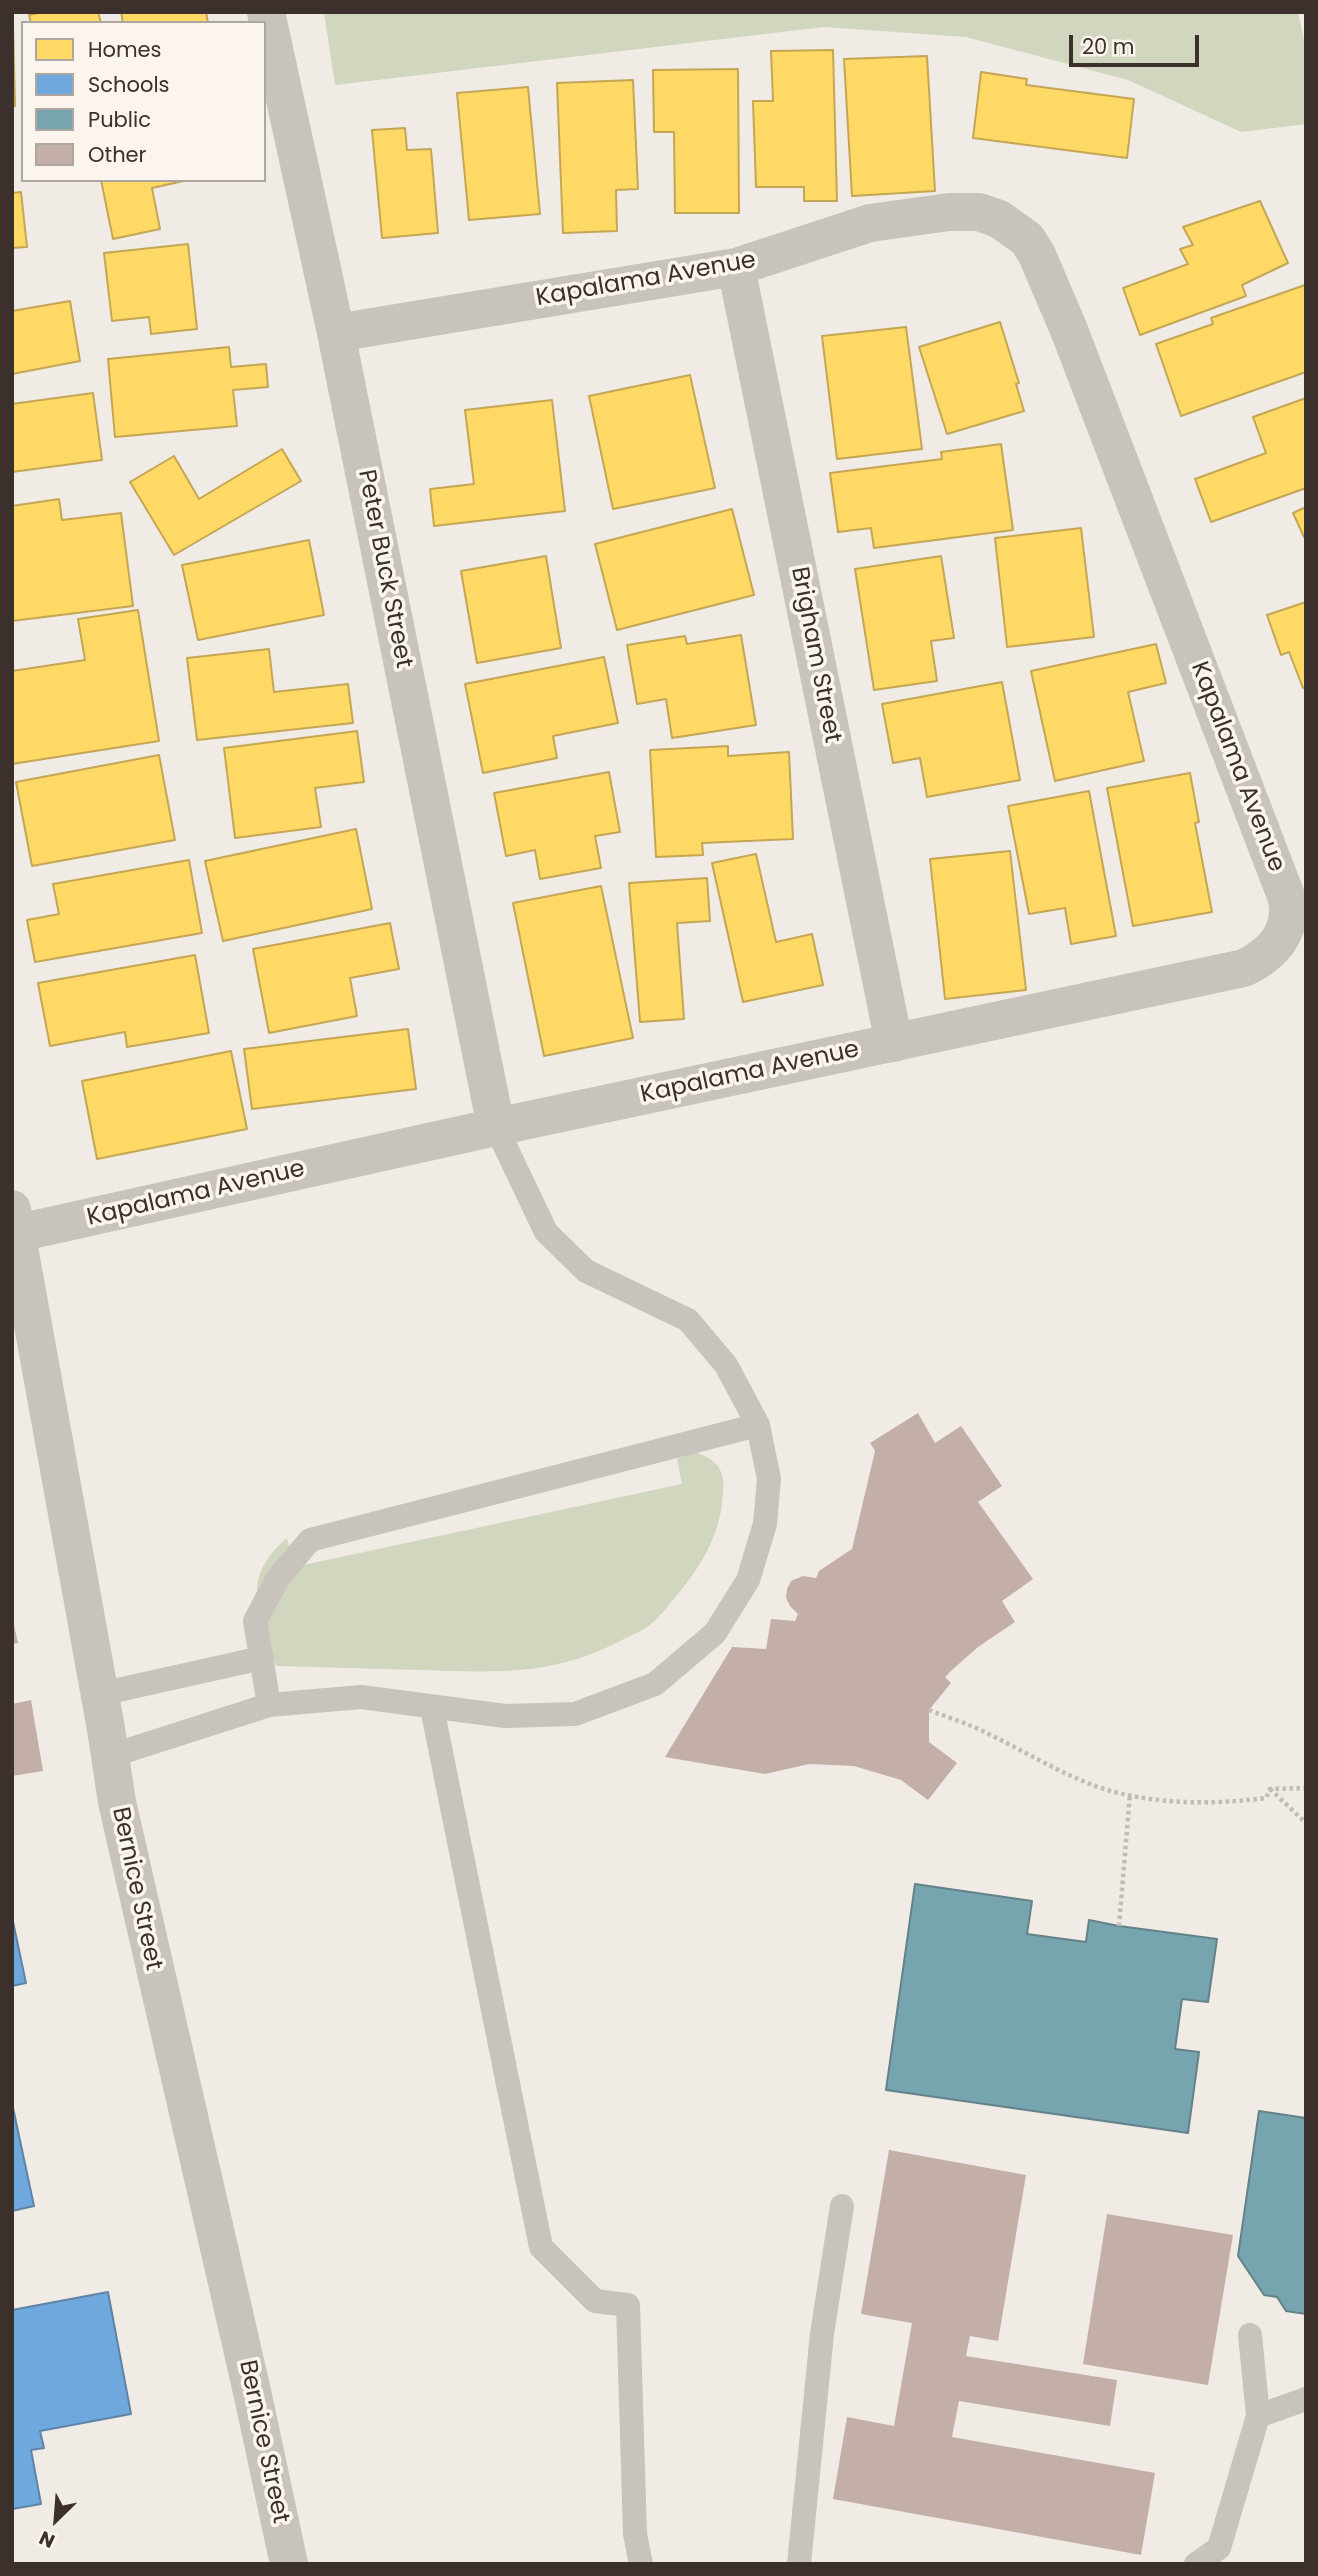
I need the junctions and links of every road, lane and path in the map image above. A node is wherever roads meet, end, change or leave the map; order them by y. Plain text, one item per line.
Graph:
1 (266, 12) edge
2 (736, 267) junction
3 (336, 333) junction
4 (894, 1043) junction
5 (496, 1127) junction
6 (14, 1226) edge
7 (758, 1425) junction
8 (262, 1658) junction
9 (100, 1694) junction
10 (270, 1705) junction
11 (432, 1708) junction
12 (929, 1710) dead end
13 (110, 1756) junction
14 (1306, 1787) edge
15 (1270, 1789) junction
16 (1130, 1794) junction
17 (1306, 1823) edge
18 (1119, 1926) dead end
19 (842, 2206) dead end
20 (1250, 2335) dead end
21 (1306, 2399) edge
22 (1258, 2416) junction
23 (289, 2564) edge
24 (641, 2564) edge
25 (799, 2564) edge
26 (1196, 2564) edge

1 - 3 street, Peter Buck Street
2 - 3 street, Kapalama Avenue
2 - 4 street, Brigham Street
2 - 4 street, Kapalama Avenue
3 - 5 street, Peter Buck Street
4 - 5 street, Kapalama Avenue
5 - 6 street, Kapalama Avenue
5 - 7 lane
6 - 9 street, Bernice Street
7 - 8 lane
7 - 11 lane
8 - 9 lane
8 - 10 lane
9 - 13 street, Bernice Street
10 - 11 lane
10 - 13 lane
11 - 24 lane
12 - 16 path
13 - 23 street, Bernice Street
14 - 15 path
15 - 16 path
15 - 17 path
16 - 18 path
19 - 25 lane
20 - 22 lane
21 - 22 lane
22 - 26 lane

